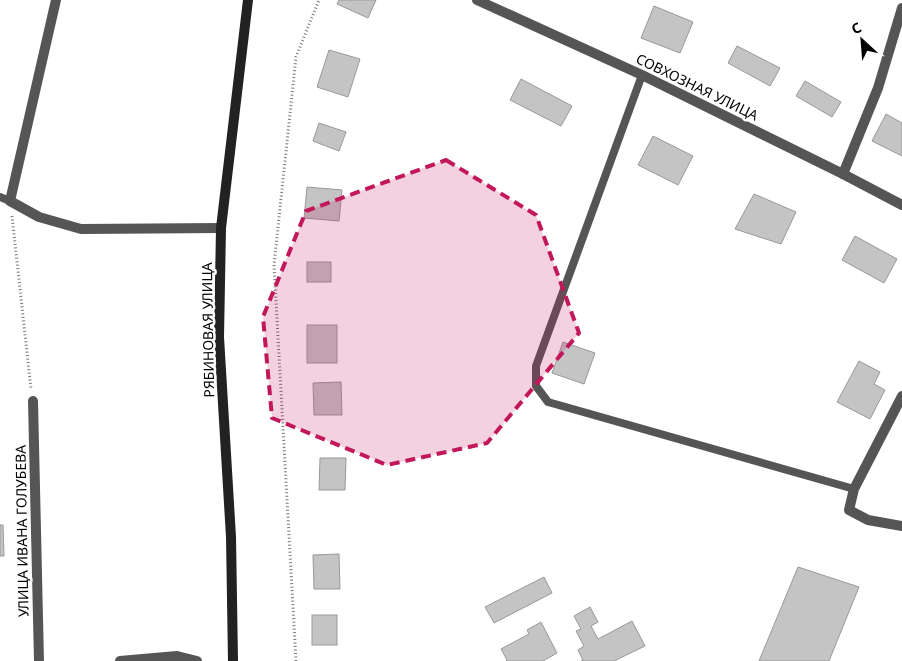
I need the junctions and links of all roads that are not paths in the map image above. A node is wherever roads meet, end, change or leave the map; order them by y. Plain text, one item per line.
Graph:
1 (56, 0) edge
2 (248, 0) edge
3 (476, 0) edge
4 (902, 8) edge
5 (642, 75) junction
6 (843, 174) junction
7 (5, 199) edge
8 (902, 205) edge
9 (221, 228) junction
10 (902, 396) edge
11 (33, 400) road end
12 (854, 489) junction
13 (902, 526) edge
14 (39, 661) edge
15 (120, 661) edge
16 (197, 661) edge
17 (233, 661) edge

1 - 7 street
2 - 9 main road, РЯБИНОВАЯ УЛИЦА
3 - 5 street, СОВХОЗНАЯ УЛИЦА
4 - 6 street
5 - 6 street, СОВХОЗНАЯ УЛИЦА
5 - 12 lane
6 - 8 street, СОВХОЗНАЯ УЛИЦА
7 - 9 street
9 - 17 main road, РЯБИНОВАЯ УЛИЦА
10 - 12 street
11 - 14 street, УЛИЦА ИВАНА ГОЛУБЕВА
12 - 13 street
15 - 16 street

